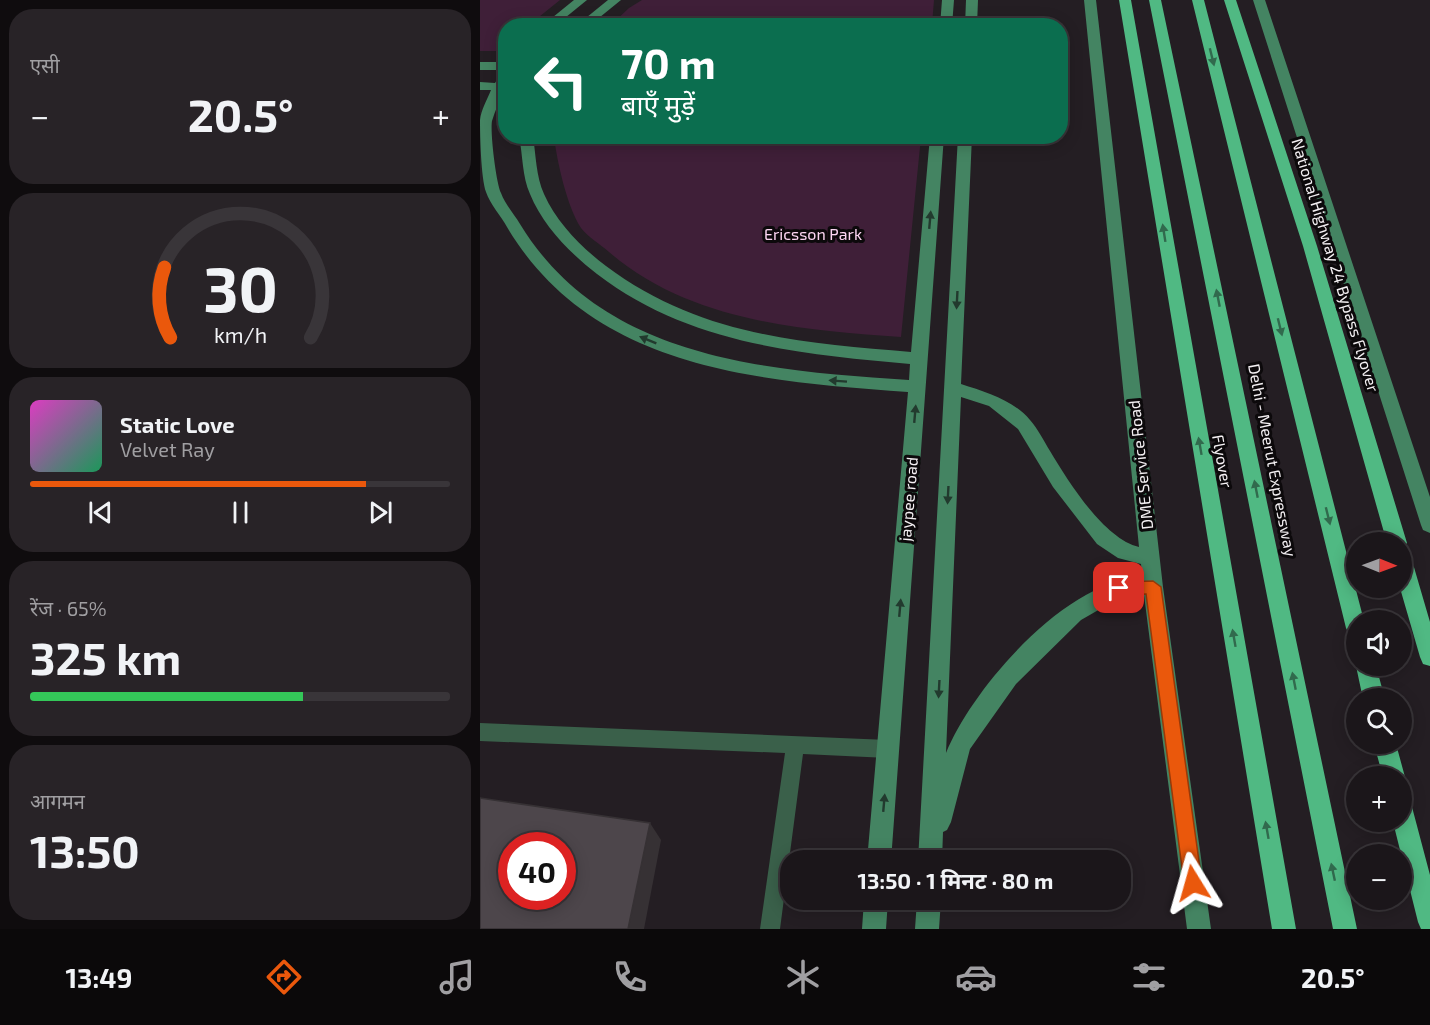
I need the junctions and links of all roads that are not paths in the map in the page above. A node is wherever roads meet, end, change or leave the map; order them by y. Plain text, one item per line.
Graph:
1 (581, 0) edge
2 (615, 0) edge
3 (948, 0) edge
4 (972, 0) edge
5 (1090, 0) edge
6 (1125, 0) edge
7 (1155, 0) edge
8 (1198, 0) edge
9 (1259, 0) edge
10 (1232, 7) edge
11 (557, 18) edge
12 (592, 18) edge
13 (947, 18) edge
14 (971, 18) edge
15 (480, 66) edge
16 (498, 66) edge
17 (498, 84) edge
18 (480, 86) edge
19 (498, 94) edge
20 (527, 144) edge
21 (936, 144) edge
22 (965, 144) edge
23 (919, 359) junction
24 (917, 387) junction
25 (953, 388) junction
26 (1429, 518) edge
27 (1394, 532) edge
28 (1150, 558) junction
29 (1153, 587) junction
30 (1412, 595) edge
31 (1351, 610) edge
32 (1430, 657) edge
33 (480, 732) edge
34 (795, 745) junction
35 (888, 749) junction
36 (1407, 832) edge
37 (880, 850) edge
38 (931, 850) edge
39 (933, 850) edge
40 (875, 910) edge
41 (928, 910) edge
42 (1430, 922) edge
43 (770, 929) edge
44 (874, 929) edge
45 (927, 929) edge
46 (1199, 929) edge
47 (1284, 929) edge
48 (1345, 929) edge

1 - 11 street
2 - 12 street
3 - 13 street
4 - 14 street
5 - 28 street, DME Service Road
47 -> 6 highway, Flyover
48 -> 7 highway, Delhi - Meerut Expressway
8 -> 31 highway, Delhi - Meerut Expressway
9 - 26 street
10 - 27 highway, National Highway 24 Bypass Flyover
15 - 16 street
17 - 18 street
24 -> 19 street
20 - 23 street
23 -> 21 street, jaypee road
22 -> 25 street
23 - 24 street, jaypee road
35 -> 24 street, jaypee road
25 - 28 street
25 -> 38 street
28 - 29 street, DME Service Road
29 - 39 street
29 - 46 street, DME Service Road
30 - 32 highway
33 - 34 lane
34 - 35 lane
34 - 43 lane
37 -> 35 street, jaypee road
36 - 42 highway
40 - 44 street
41 - 45 street

